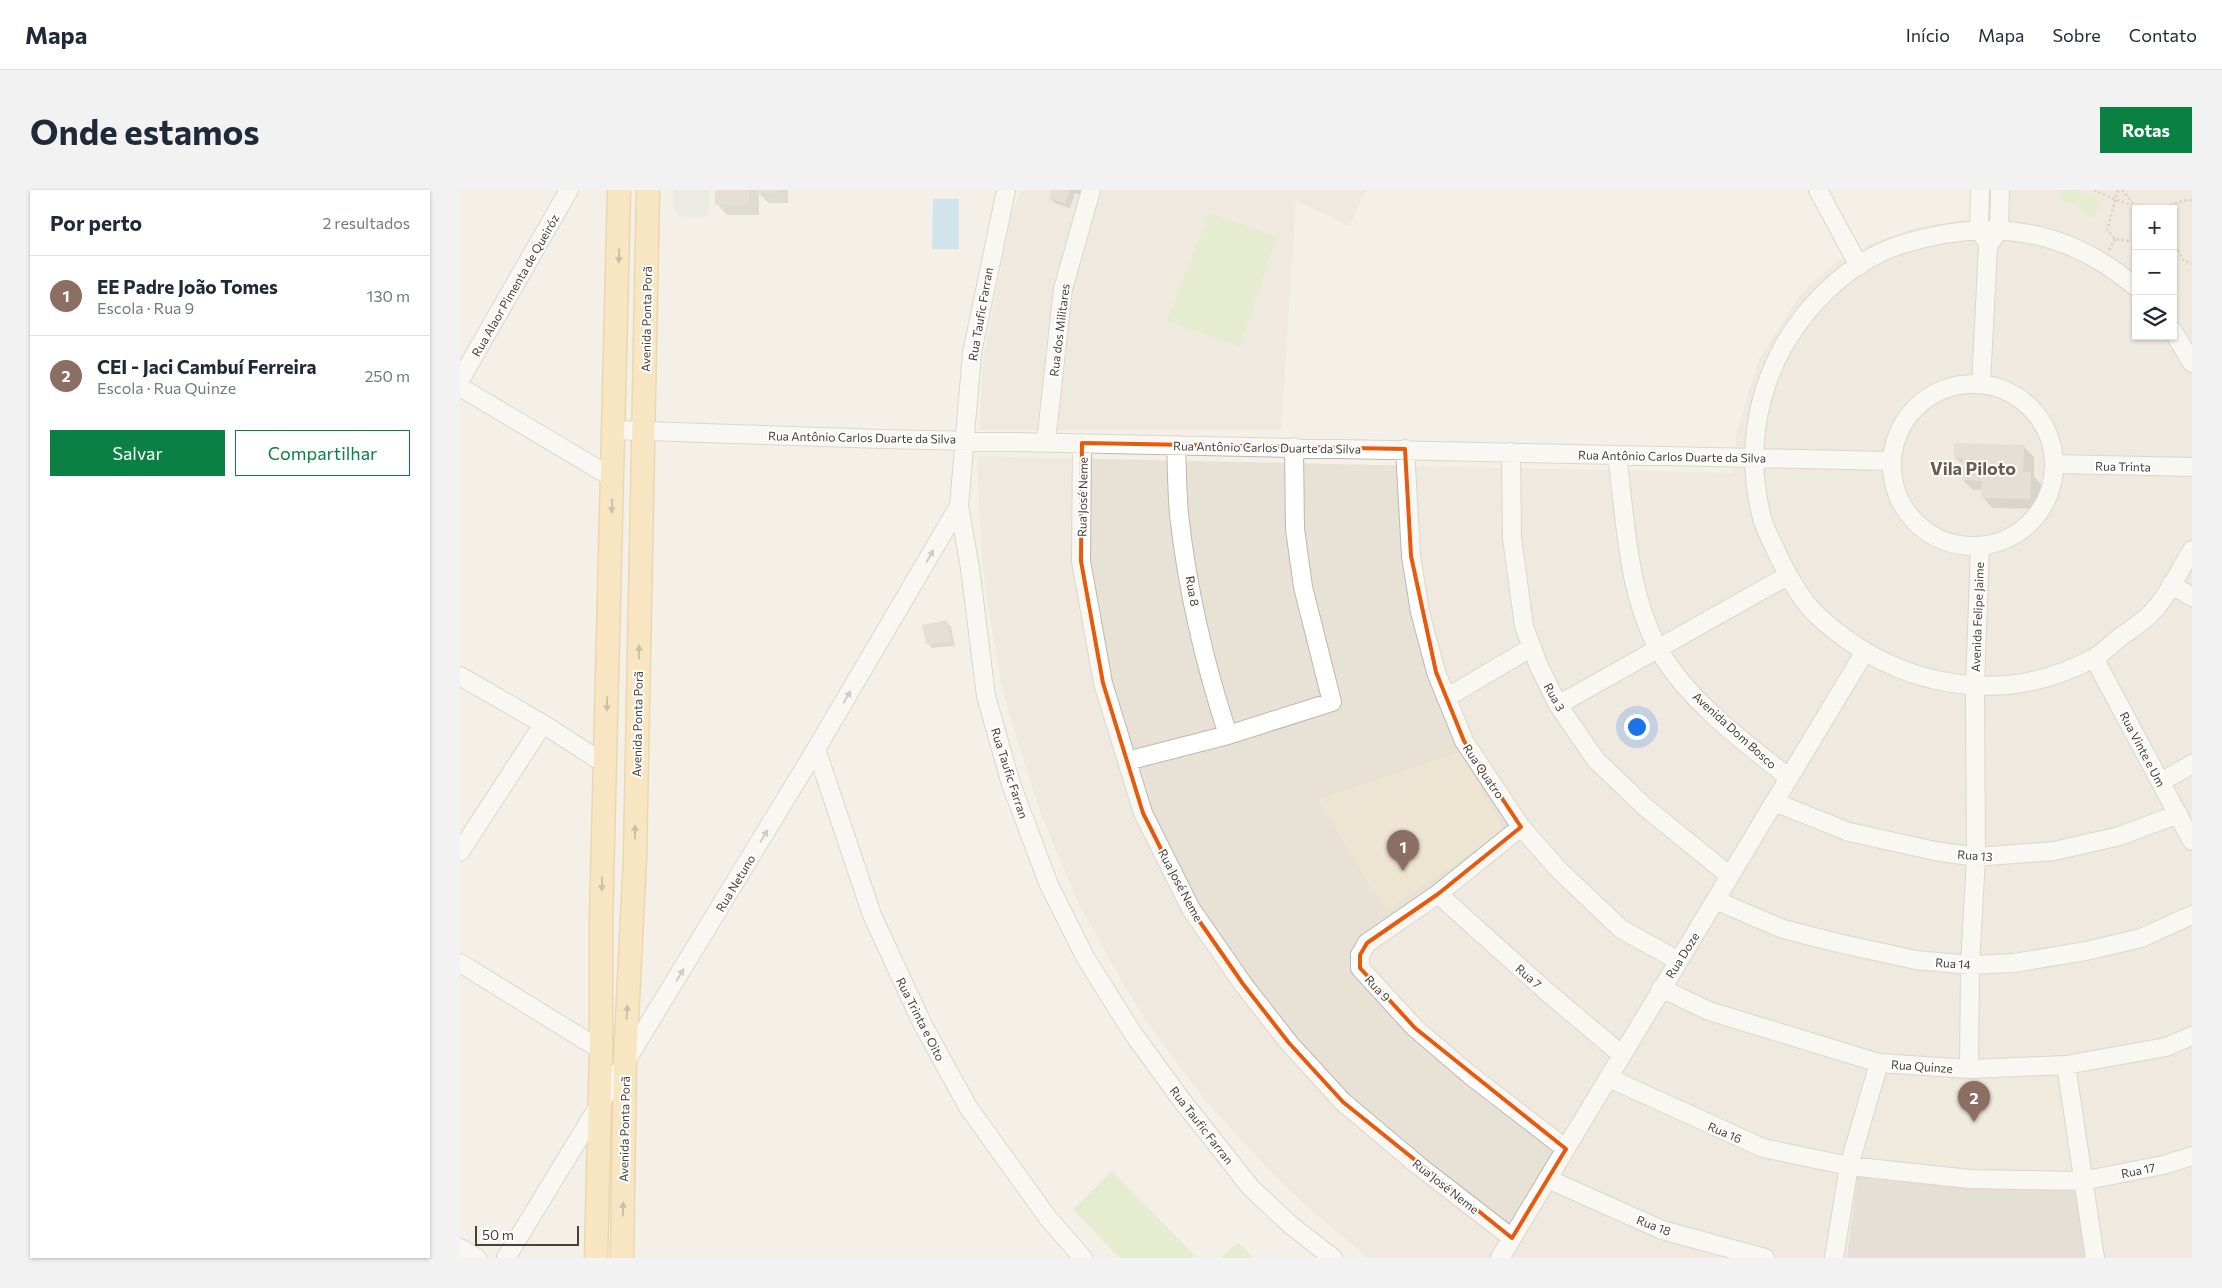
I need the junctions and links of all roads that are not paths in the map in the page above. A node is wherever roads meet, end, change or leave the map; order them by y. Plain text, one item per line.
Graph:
1 (569, 190) edge
2 (619, 190) edge
3 (648, 190) edge
4 (1006, 190) edge
5 (1091, 190) edge
6 (1818, 190) edge
7 (1980, 190) edge
8 (2000, 190) edge
9 (619, 222) junction
10 (648, 224) junction
11 (1979, 229) junction
12 (1999, 230) junction
13 (1988, 246) junction
14 (1859, 266) junction
15 (2132, 284) edge
16 (2177, 337) edge
17 (2191, 359) edge
18 (460, 380) edge
19 (1981, 384) junction
20 (460, 387) edge
21 (614, 430) junction
22 (643, 431) junction
23 (966, 440) junction
24 (1046, 442) junction
25 (1082, 443) junction
26 (1176, 445) junction
27 (1294, 447) junction
28 (1405, 449) junction
29 (1511, 452) junction
30 (1617, 455) junction
31 (1753, 458) junction
32 (1891, 461) junction
33 (2055, 464) junction
34 (2192, 467) edge
35 (613, 478) junction
36 (959, 506) junction
37 (1980, 547) junction
38 (2192, 550) edge
39 (1787, 576) junction
40 (2171, 584) junction
41 (2192, 597) edge
42 (1532, 648) junction
43 (1659, 648) junction
44 (1864, 653) junction
45 (2094, 658) junction
46 (460, 676) edge
47 (1975, 687) junction
48 (1446, 698) junction
49 (1558, 705) junction
50 (543, 724) junction
51 (1228, 735) junction
52 (816, 749) junction
53 (1127, 761) junction
54 (605, 764) junction
55 (2192, 764) edge
56 (1788, 778) junction
57 (2161, 782) junction
58 (1774, 802) junction
59 (2178, 814) junction
60 (1521, 827) junction
61 (2192, 841) edge
62 (460, 852) edge
63 (602, 857) junction
64 (1976, 857) junction
65 (635, 858) junction
66 (1730, 876) junction
67 (1438, 894) junction
68 (1716, 900) junction
69 (2192, 915) edge
70 (1679, 961) junction
71 (460, 963) edge
72 (1970, 965) junction
73 (1662, 988) junction
74 (2192, 1036) edge
75 (601, 1050) junction
76 (1622, 1055) junction
77 (625, 1060) junction
78 (1879, 1063) junction
79 (2066, 1065) junction
80 (1969, 1069) junction
81 (1609, 1078) junction
82 (600, 1102) junction
83 (1566, 1149) junction
84 (2192, 1156) edge
85 (1849, 1166) junction
86 (1548, 1179) junction
87 (2082, 1180) junction
88 (1512, 1238) junction
89 (460, 1248) edge
90 (477, 1258) edge
91 (506, 1258) edge
92 (596, 1258) edge
93 (622, 1258) edge
94 (1083, 1258) edge
95 (1333, 1258) edge
96 (1500, 1258) edge
97 (1765, 1258) edge
98 (1834, 1258) edge
99 (2095, 1258) edge

1 - 18 street, Rua Alaor Pimenta de Queiróz
2 - 9 main road, Avenida Ponta Porã
3 - 10 main road, Avenida Ponta Porã
4 - 23 street, Rua Taufic Farran
5 - 24 street, Rua dos Militares
6 - 14 street
7 - 11 street
8 - 12 street
9 - 10 main road
9 -> 21 main road, Avenida Ponta Porã
10 - 22 main road, Avenida Ponta Porã
11 - 12 street
11 - 13 street
11 - 14 street
12 - 13 street
12 - 15 street
13 - 19 street
14 - 31 street
16 - 17 street
19 - 32 street
19 - 33 street
20 - 35 street
21 - 22 street, Rua Antônio Carlos Duarte da Silva
21 - 35 main road, Avenida Ponta Porã
22 - 23 street, Rua Antônio Carlos Duarte da Silva
65 -> 22 main road, Avenida Ponta Porã
23 - 24 street, Rua Antônio Carlos Duarte da Silva
23 - 36 street, Rua Taufic Farran
24 - 25 street, Rua Antônio Carlos Duarte da Silva
25 - 26 street, Rua Antônio Carlos Duarte da Silva
25 - 53 street, Rua José Neme
26 - 27 street, Rua Antônio Carlos Duarte da Silva
26 - 51 street, Rua 8
27 - 28 street, Rua Antônio Carlos Duarte da Silva
27 - 51 street
28 - 29 street, Rua Antônio Carlos Duarte da Silva
28 - 48 street, Rua Quatro
29 - 30 street, Rua Antônio Carlos Duarte da Silva
29 - 42 street, Rua 3
30 - 31 street, Rua Antônio Carlos Duarte da Silva
30 - 43 street, Avenida Dom Bosco
31 - 32 street, Rua Antônio Carlos Duarte da Silva
31 - 39 street
32 - 37 street
33 - 34 street, Rua Trinta
33 - 37 street
35 -> 54 main road, Avenida Ponta Porã
52 -> 36 street, Rua Netuno
36 - 95 street, Rua Taufic Farran
37 - 47 street, Avenida Felipe Jaime
38 - 40 street
39 - 43 street
39 - 44 street
40 - 41 street
40 - 45 street
42 - 48 street
42 - 49 street, Rua 3
43 - 49 street
43 - 56 street, Avenida Dom Bosco
44 - 47 street
44 - 56 street, Rua Doze
45 - 47 street
45 - 57 street, Rua Vinte e Um
46 - 50 street
47 - 64 street, Avenida Felipe Jaime
48 - 60 street, Rua Quatro
49 - 66 street, Rua 3
50 - 54 street
50 - 62 street
51 - 53 street
77 -> 52 street, Rua Netuno
52 - 94 street, Rua Trinta e Oito
53 - 88 street, Rua José Neme
54 - 63 main road, Avenida Ponta Porã
55 - 57 street
56 - 58 street, Rua Doze
57 - 59 street, Rua Vinte e Um
58 - 64 street, Rua 13
58 - 66 street, Rua Doze
59 - 61 street, Rua Vinte e Um
59 - 64 street, Rua 13
60 - 67 street, Rua 9
60 - 70 street, Rua Quatro
63 - 65 main road
63 -> 75 main road, Avenida Ponta Porã
64 - 72 street, Avenida Felipe Jaime
77 -> 65 main road, Avenida Ponta Porã
66 - 68 street, Rua Doze
67 - 76 street, Rua 7
67 - 83 street, Rua 9
68 - 70 street, Rua Doze
68 - 72 street, Rua 14
69 - 72 street, Rua 14
70 - 73 street, Rua Doze
71 - 75 street
72 - 80 street, Avenida Felipe Jaime
73 - 76 street, Rua Doze
73 - 78 street, Rua Quinze
74 - 79 street, Rua Quinze
75 - 82 main road, Avenida Ponta Porã
76 - 81 street, Rua Doze
77 - 82 street, Rua Netuno
93 -> 77 main road, Avenida Ponta Porã
78 - 80 street, Rua Quinze
78 - 85 street
79 - 80 street, Rua Quinze
79 - 87 street
81 - 83 street, Rua Doze
81 - 85 street, Rua 16
82 - 91 street, Rua Netuno
82 - 92 main road, Avenida Ponta Porã
83 - 86 street, Rua Doze
84 - 87 street, Rua 17
85 - 87 street, Rua 16
85 - 98 street
86 - 88 street, Rua Doze
86 - 97 street, Rua 18
87 - 99 street
88 - 96 street, Rua Doze
89 - 90 street

